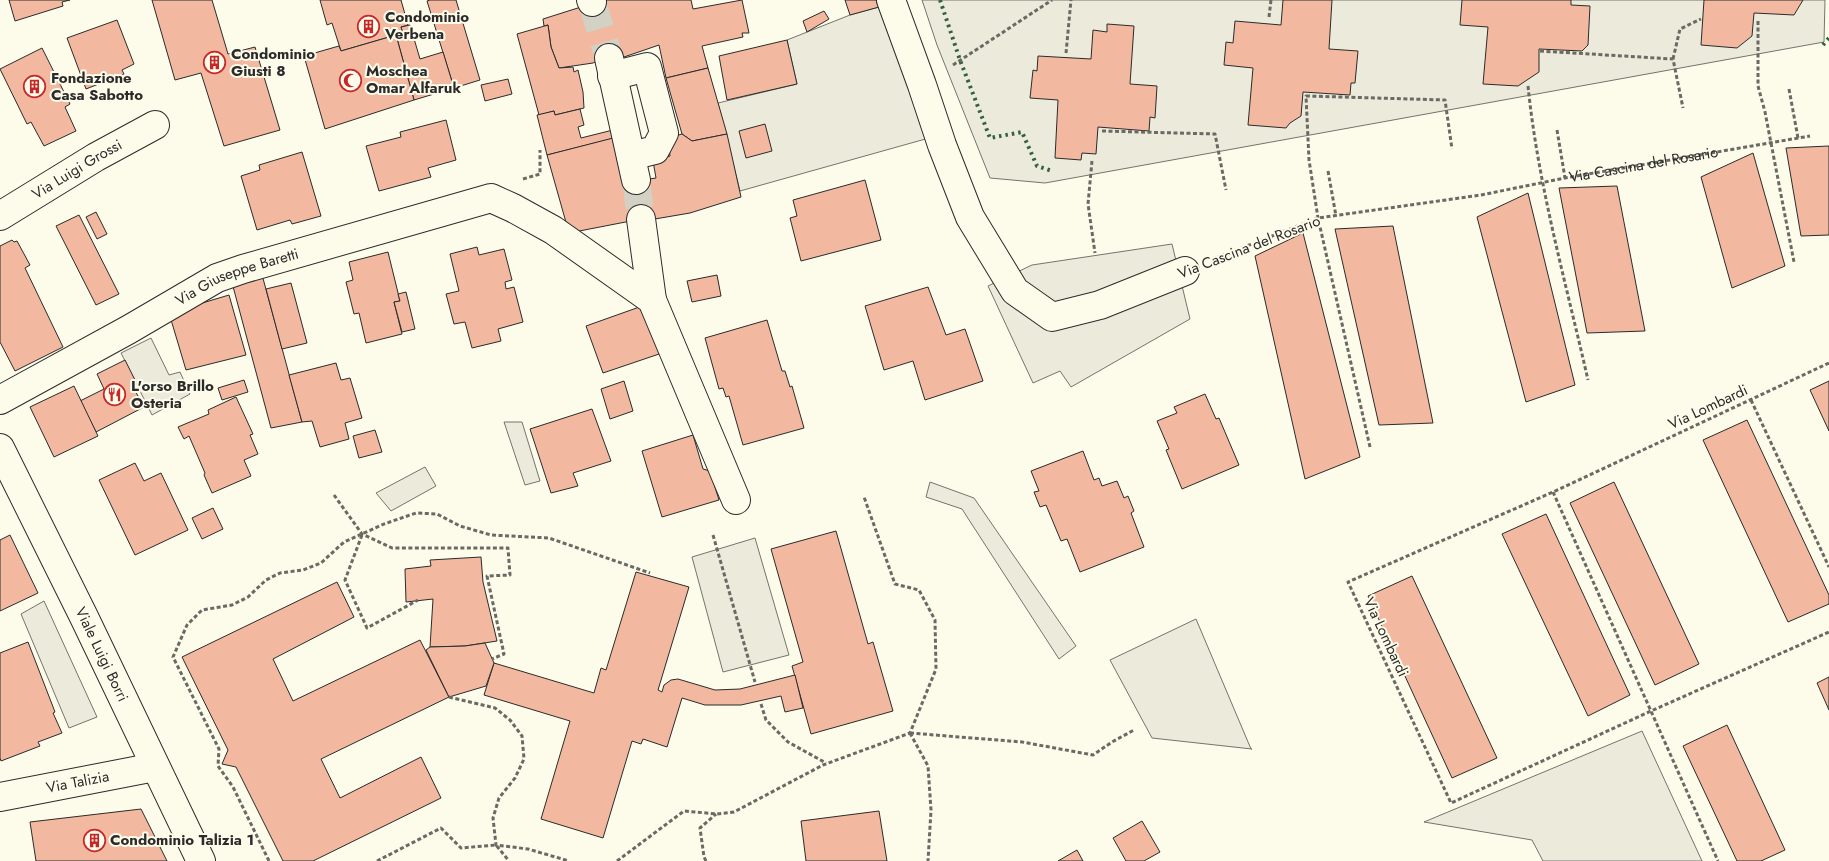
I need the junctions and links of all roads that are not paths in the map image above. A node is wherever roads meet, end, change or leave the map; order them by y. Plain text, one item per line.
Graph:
1 (891, 0) edge
2 (611, 67) joint
3 (155, 125) dead end
4 (0, 216) edge
5 (641, 219) tunnel mouth
6 (1185, 271) road end
7 (652, 300) junction
8 (0, 400) edge
9 (0, 448) edge
10 (736, 500) dead end
11 (155, 767) junction
12 (0, 797) edge
13 (201, 861) edge

1 - 6 street, Via Cascina del Rosario
2 - 2 street
3 - 4 street, Via Luigi Grossi
5 - 7 street
7 - 8 street, Via Giuseppe Baretti
7 - 10 street
9 - 11 street, Viale Luigi Borri
11 - 12 street, Via Talizia
11 - 13 street, Viale Luigi Borri

